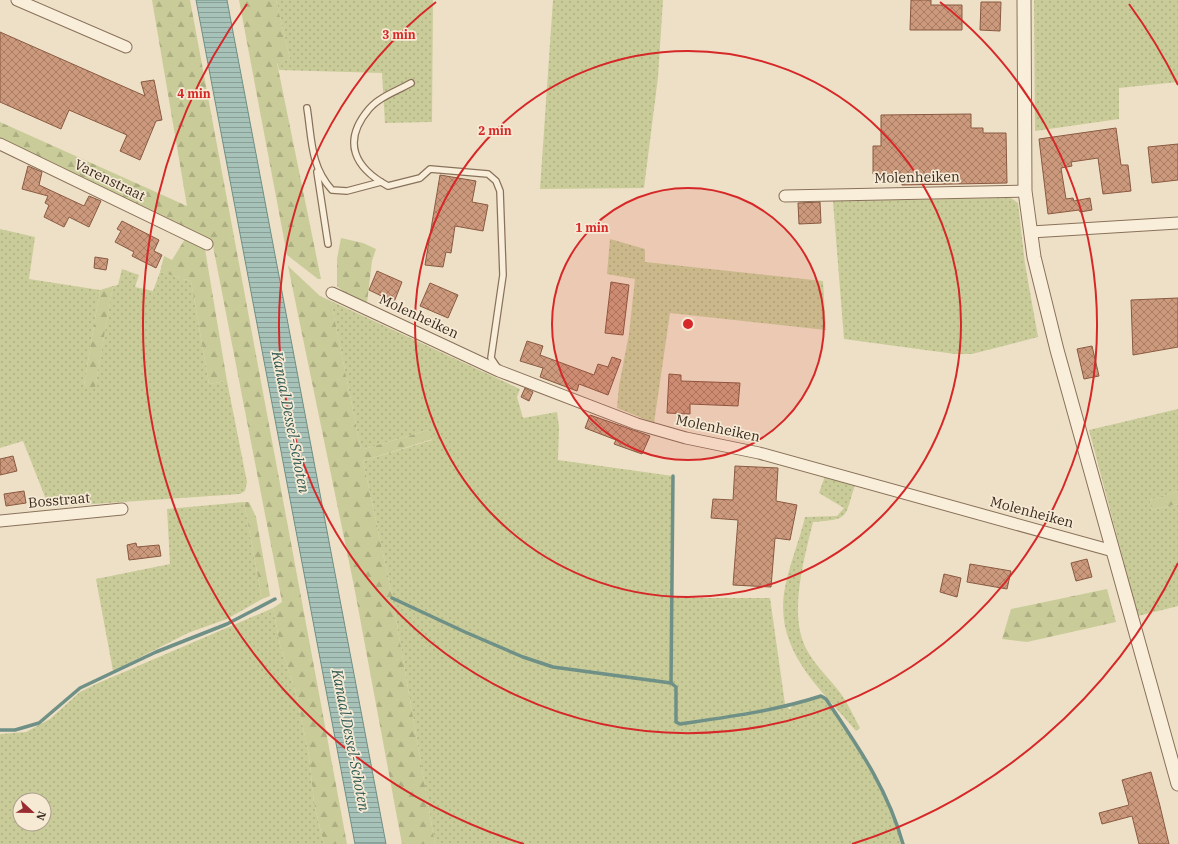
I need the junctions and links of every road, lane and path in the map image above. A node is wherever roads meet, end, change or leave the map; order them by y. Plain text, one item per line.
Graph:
1 (16, 0) edge
2 (1024, 0) edge
3 (126, 48) dead end
4 (410, 83) dead end
5 (307, 108) dead end
6 (0, 144) edge
7 (316, 166) junction
8 (381, 182) junction
9 (1025, 191) junction
10 (786, 196) dead end
11 (1178, 223) edge
12 (1031, 232) junction
13 (207, 244) dead end
14 (328, 244) dead end
15 (332, 293) dead end
16 (499, 371) junction
17 (122, 509) dead end
18 (0, 521) edge
19 (1113, 551) junction
20 (1178, 784) edge

1 - 3 street
2 - 9 street
4 - 8 lane
5 - 7 lane
6 - 13 street, Varenstraat
7 - 8 lane
7 - 14 lane
8 - 16 lane
9 - 10 street, Molenheiken
9 - 12 street
11 - 12 street
12 - 19 street
15 - 16 street, Molenheiken
16 - 19 street, Molenheiken
17 - 18 street, Bosstraat
19 - 20 street

